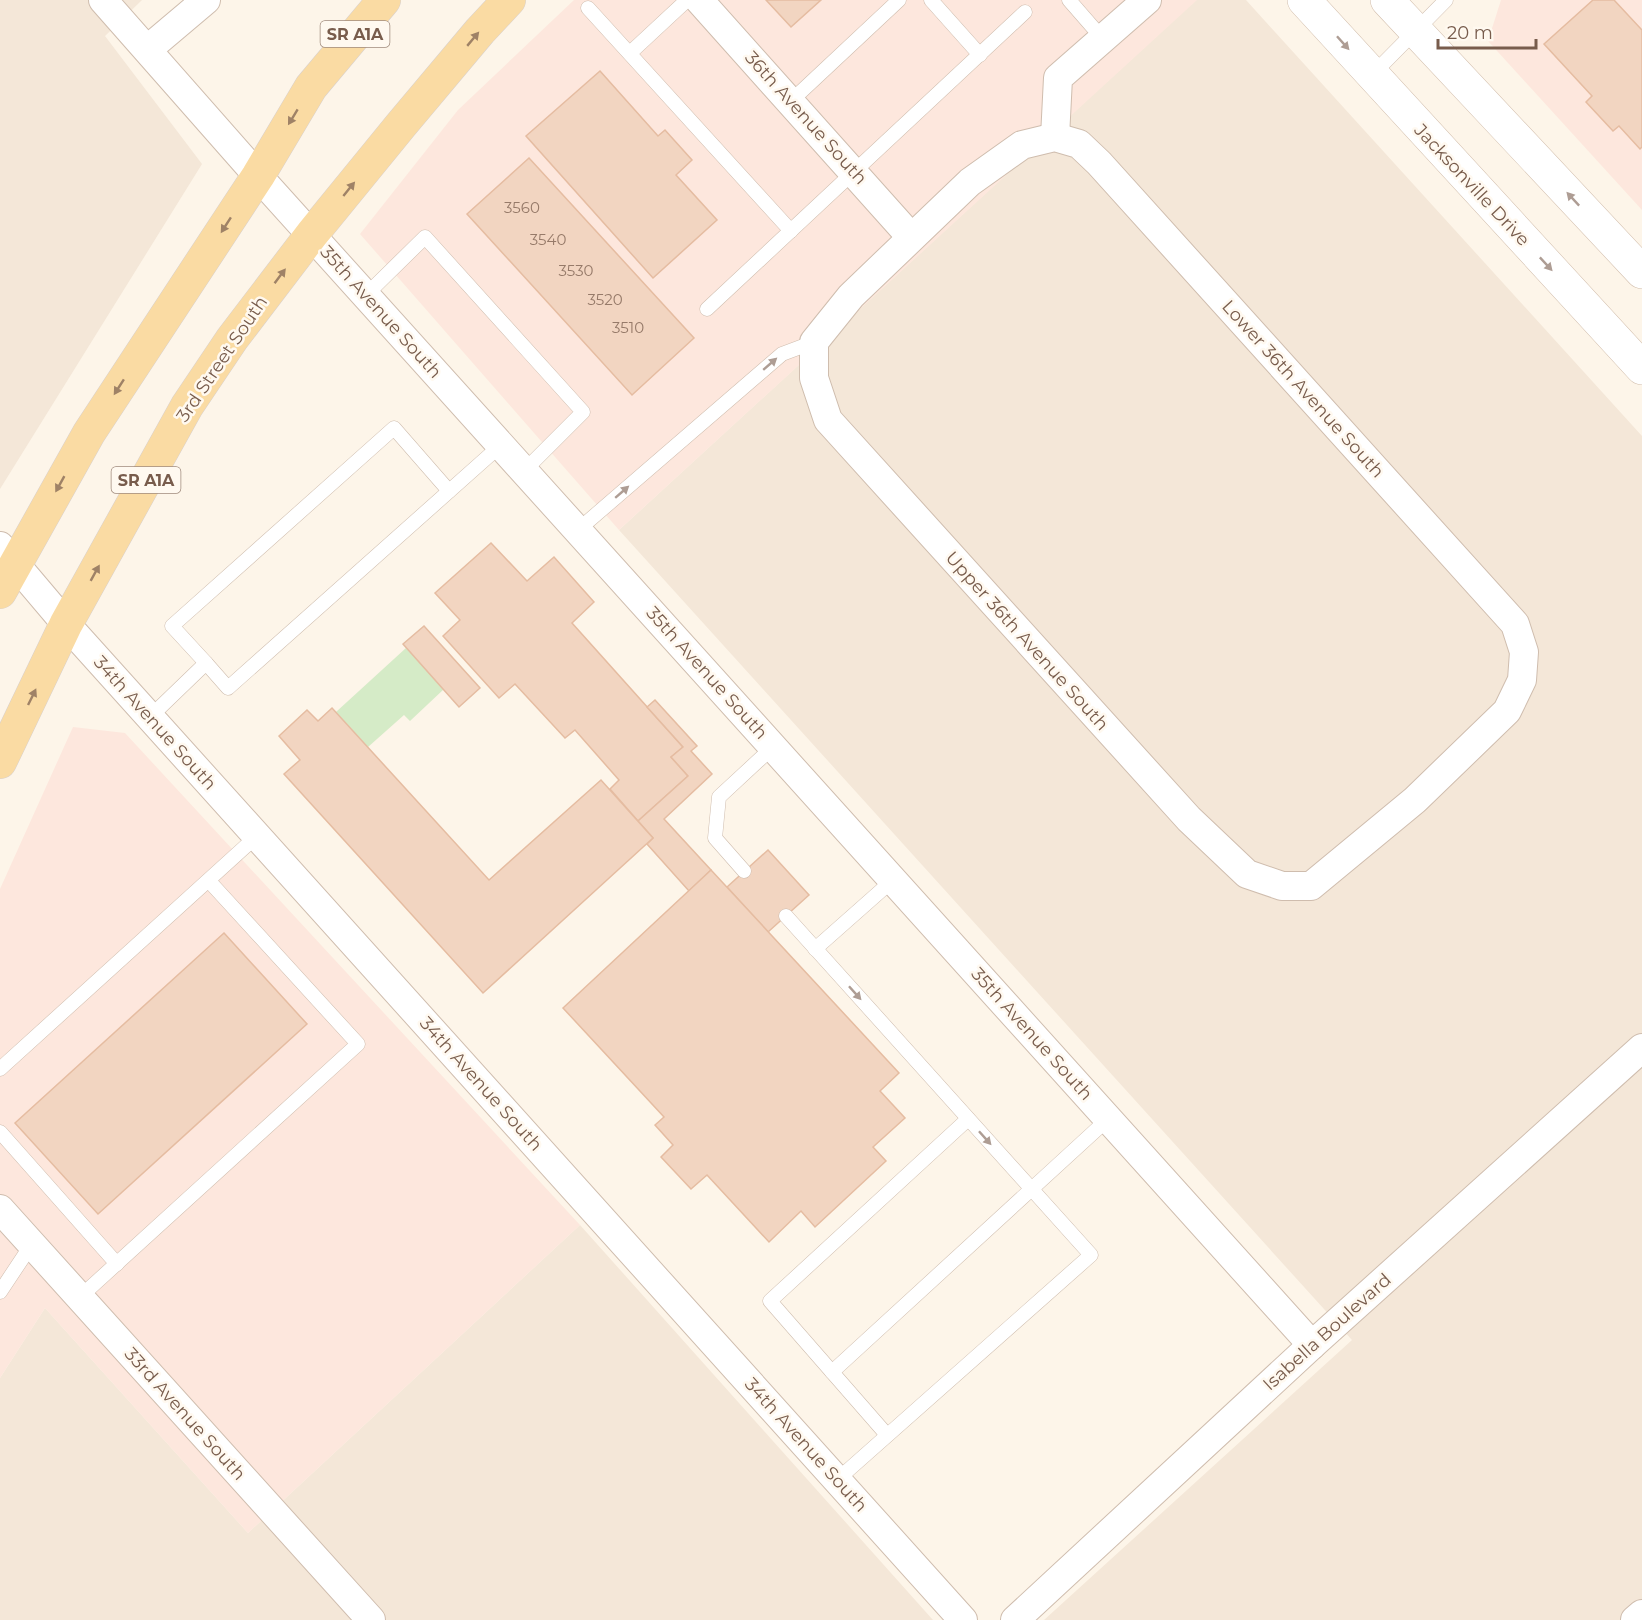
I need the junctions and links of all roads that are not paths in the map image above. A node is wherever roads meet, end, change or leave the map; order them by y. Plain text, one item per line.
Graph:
1 (103, 0) edge
2 (206, 0) edge
3 (384, 0) edge
4 (509, 0) edge
5 (687, 0) edge
6 (699, 0) edge
7 (899, 0) edge
8 (931, 0) edge
9 (1069, 0) edge
10 (1148, 0) edge
11 (1304, 0) edge
12 (1387, 0) edge
13 (1446, 0) edge
14 (588, 8) dead end
15 (1025, 12) dead end
16 (1415, 31) junction
17 (1103, 39) junction
18 (148, 49) junction
19 (630, 53) junction
20 (980, 55) junction
21 (1372, 75) junction
22 (790, 102) junction
23 (1055, 137) junction
24 (854, 172) junction
25 (258, 176) junction
26 (791, 231) junction
27 (312, 234) junction
28 (911, 237) junction
29 (1642, 273) edge
30 (366, 296) junction
31 (708, 309) dead end
32 (814, 342) junction
33 (1642, 368) edge
34 (501, 445) junction
35 (524, 471) junction
36 (449, 492) junction
37 (578, 530) junction
38 (8, 555) edge
39 (0, 592) edge
40 (66, 624) junction
41 (206, 663) junction
42 (150, 717) junction
43 (773, 747) junction
44 (0, 762) edge
45 (1415, 800) joint
46 (257, 836) junction
47 (744, 871) dead end
48 (893, 880) junction
49 (209, 881) junction
50 (786, 916) dead end
51 (815, 949) junction
52 (1642, 1048) edge
53 (0, 1069) edge
54 (968, 1119) junction
55 (1108, 1119) junction
56 (0, 1132) edge
57 (1031, 1189) junction
58 (0, 1209) edge
59 (32, 1244) junction
60 (117, 1264) junction
61 (0, 1292) edge
62 (80, 1297) junction
63 (1312, 1345) junction
64 (832, 1372) junction
65 (887, 1436) junction
66 (837, 1480) junction
67 (1642, 1614) edge
68 (371, 1620) edge
69 (963, 1620) edge
70 (1015, 1620) edge
71 (1635, 1620) edge

1 - 18 street, 35th Avenue South
2 - 18 street
3 -> 25 main road, SR A1A
27 -> 4 main road, 3rd Street South / SR A1A
5 - 19 lane
6 - 22 street, 36th Avenue South
7 - 22 lane
8 - 20 lane
9 - 17 lane
10 - 17 street
11 -> 21 street, Jacksonville Drive
12 - 16 street
13 - 16 lane
14 - 19 lane
15 - 20 lane
16 - 21 lane
29 -> 16 street
17 - 23 street
18 - 25 street, 35th Avenue South
19 - 26 lane
20 - 24 lane
21 -> 33 street, Jacksonville Drive
22 - 24 street, 36th Avenue South
23 - 28 street
23 - 45 street, Lower 36th Avenue South
24 - 26 lane
24 - 28 street, 36th Avenue South
25 - 27 street, 35th Avenue South
25 -> 38 main road, SR A1A
26 - 31 lane
27 - 30 street, 35th Avenue South
40 -> 27 main road, 3rd Street South / SR A1A
28 - 32 street
30 - 34 street, 35th Avenue South
30 - 35 lane
37 -> 32 lane
32 - 45 street, Upper 36th Avenue South
34 - 35 street, 35th Avenue South
34 - 36 lane
35 - 37 street, 35th Avenue South
36 - 41 lane
36 - 41 lane
37 - 43 street, 35th Avenue South
38 - 39 main road, SR A1A
38 - 40 street, 34th Avenue South
40 - 42 street, 34th Avenue South
44 -> 40 main road, 3rd Street South / SR A1A
41 - 42 lane
42 - 46 street, 34th Avenue South
43 - 47 lane
43 - 48 street, 35th Avenue South
46 - 49 lane
46 - 66 street, 34th Avenue South
48 - 51 lane
48 - 55 street, 35th Avenue South
49 - 53 lane
49 - 60 lane
50 - 51 lane
51 -> 54 lane
52 - 63 street, Isabella Boulevard
54 -> 57 lane
54 - 64 lane
55 - 57 lane
55 - 63 street, 35th Avenue South
56 - 60 lane
57 - 64 lane
57 - 65 lane
58 - 59 street, 33rd Avenue South
59 - 61 lane
59 - 62 street, 33rd Avenue South
60 - 62 lane
62 - 68 street, 33rd Avenue South
63 - 70 street, Isabella Boulevard
64 - 65 lane
65 - 66 lane
66 - 69 street, 34th Avenue South
67 - 71 street

